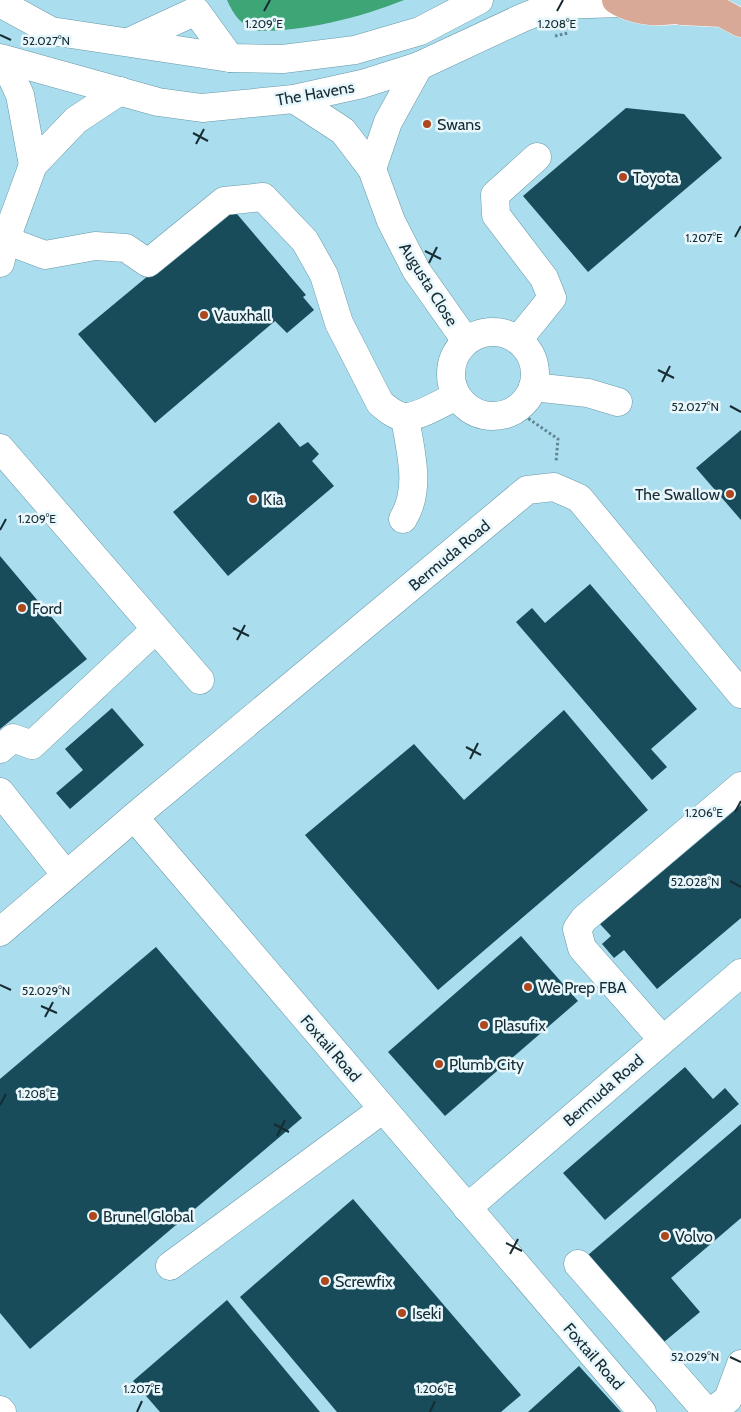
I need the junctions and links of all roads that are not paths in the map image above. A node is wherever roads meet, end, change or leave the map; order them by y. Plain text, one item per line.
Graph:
1 (479, 0) edge
2 (706, 0) edge
3 (619, 2) edge
4 (0, 3) edge
5 (197, 6) edge
6 (676, 11) junction
7 (741, 23) edge
8 (129, 42) junction
9 (230, 58) junction
10 (2, 59) edge
11 (419, 66) junction
12 (120, 91) junction
13 (294, 99) junction
14 (537, 158) dead end
15 (33, 165) junction
16 (372, 169) junction
17 (2, 247) edge
18 (518, 340) junction
19 (466, 341) junction
20 (534, 387) junction
21 (456, 396) junction
22 (618, 402) dead end
23 (405, 417) junction
24 (0, 448) edge
25 (403, 519) dead end
26 (156, 629) junction
27 (200, 680) dead end
28 (741, 694) edge
29 (0, 749) edge
30 (741, 786) edge
31 (0, 792) edge
32 (134, 817) junction
33 (66, 875) junction
34 (0, 932) edge
35 (741, 973) edge
36 (662, 1039) junction
37 (383, 1109) junction
38 (467, 1208) junction
39 (578, 1264) dead end
40 (170, 1266) dead end
41 (741, 1364) edge
42 (642, 1412) edge
43 (707, 1412) edge
44 (711, 1412) edge

1 - 9 street
2 - 6 main road
3 - 6 main road
3 - 11 street, The Havens
4 - 8 street
5 - 8 street
5 - 9 street
6 - 7 main road
8 - 9 street
10 - 12 street, The Havens
10 - 15 street
11 - 13 street, The Havens
11 - 16 street
12 - 13 street, The Havens
12 - 15 street
13 - 16 street, Augusta Close
14 - 18 street
15 - 17 street
16 - 19 street, Augusta Close
17 - 23 street
18 - 19 street, Augusta Close
18 - 20 street
19 - 21 street, Augusta Close
20 - 21 street
20 - 22 street
21 - 23 street
23 - 25 street
24 - 26 street
26 - 27 street
26 - 29 street
28 - 32 street, Bermuda Road
30 - 36 street
31 - 33 street
32 - 33 street
32 - 37 street, Foxtail Road
33 - 34 street
35 - 36 street, Bermuda Road
36 - 38 street, Bermuda Road
37 - 38 street, Foxtail Road
37 - 40 street
38 - 42 street, Foxtail Road
39 - 43 street
41 - 44 street

